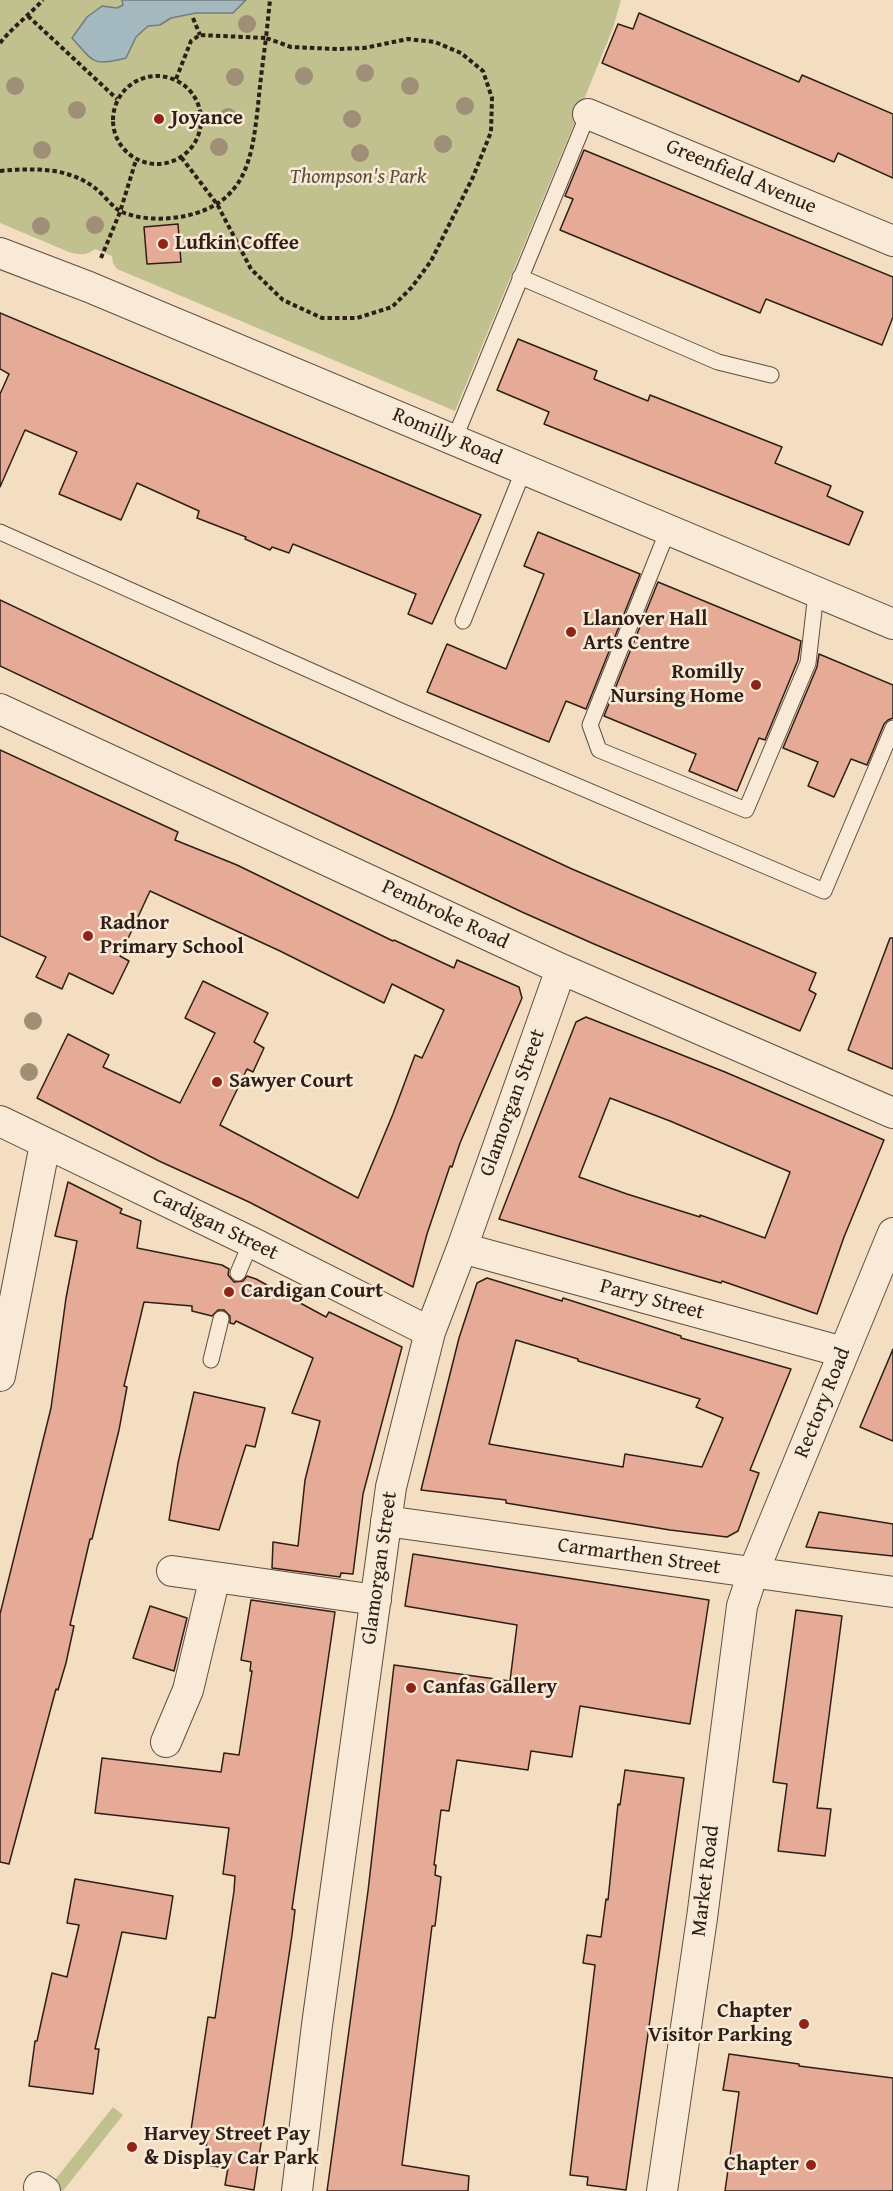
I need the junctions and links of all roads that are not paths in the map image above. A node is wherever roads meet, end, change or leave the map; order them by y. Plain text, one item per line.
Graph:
1 (588, 114) joint
2 (893, 241) edge
3 (0, 253) edge
4 (520, 277) junction
5 (771, 375) dead end
6 (454, 440) junction
7 (524, 469) junction
8 (668, 530) junction
9 (0, 532) edge
10 (816, 593) junction
11 (464, 621) dead end
12 (893, 624) edge
13 (0, 709) edge
14 (893, 728) edge
15 (561, 969) junction
16 (893, 1113) edge
17 (0, 1121) edge
18 (45, 1144) junction
19 (893, 1233) edge
20 (251, 1242) junction
21 (462, 1248) junction
22 (238, 1273) dead end
23 (221, 1319) dead end
24 (429, 1332) junction
25 (843, 1352) junction
26 (211, 1360) dead end
27 (0, 1376) edge
28 (386, 1521) junction
29 (172, 1571) dead end
30 (753, 1573) junction
31 (215, 1577) junction
32 (893, 1592) edge
33 (376, 1600) junction
34 (166, 1742) dead end
35 (297, 2191) edge
36 (662, 2191) edge

1 - 2 street, Greenfield Avenue
1 - 4 lane
3 - 6 street, Romilly Road
4 - 5 lane
4 - 6 lane
6 - 7 street, Romilly Road
7 - 8 street, Romilly Road
7 - 11 lane
8 - 10 street, Romilly Road
8 - 10 lane
9 - 14 lane
10 - 12 street, Romilly Road
13 - 15 street, Pembroke Road
15 - 16 street, Pembroke Road
15 - 21 street, Glamorgan Street
17 - 18 street, Cardigan Street
18 - 20 street, Cardigan Street
18 - 27 street
19 - 25 street, Rectory Road
20 - 22 lane
20 - 24 street, Cardigan Street
21 - 24 street, Glamorgan Street
21 - 25 street, Parry Street
23 - 26 lane
24 - 28 street, Glamorgan Street
25 - 30 street, Rectory Road
28 - 30 street, Carmarthen Street
28 - 33 street, Glamorgan Street
29 - 31 street
30 - 32 street, Carmarthen Street
30 - 36 street, Market Road
31 - 33 street
31 - 34 street
33 - 35 street, Glamorgan Street

